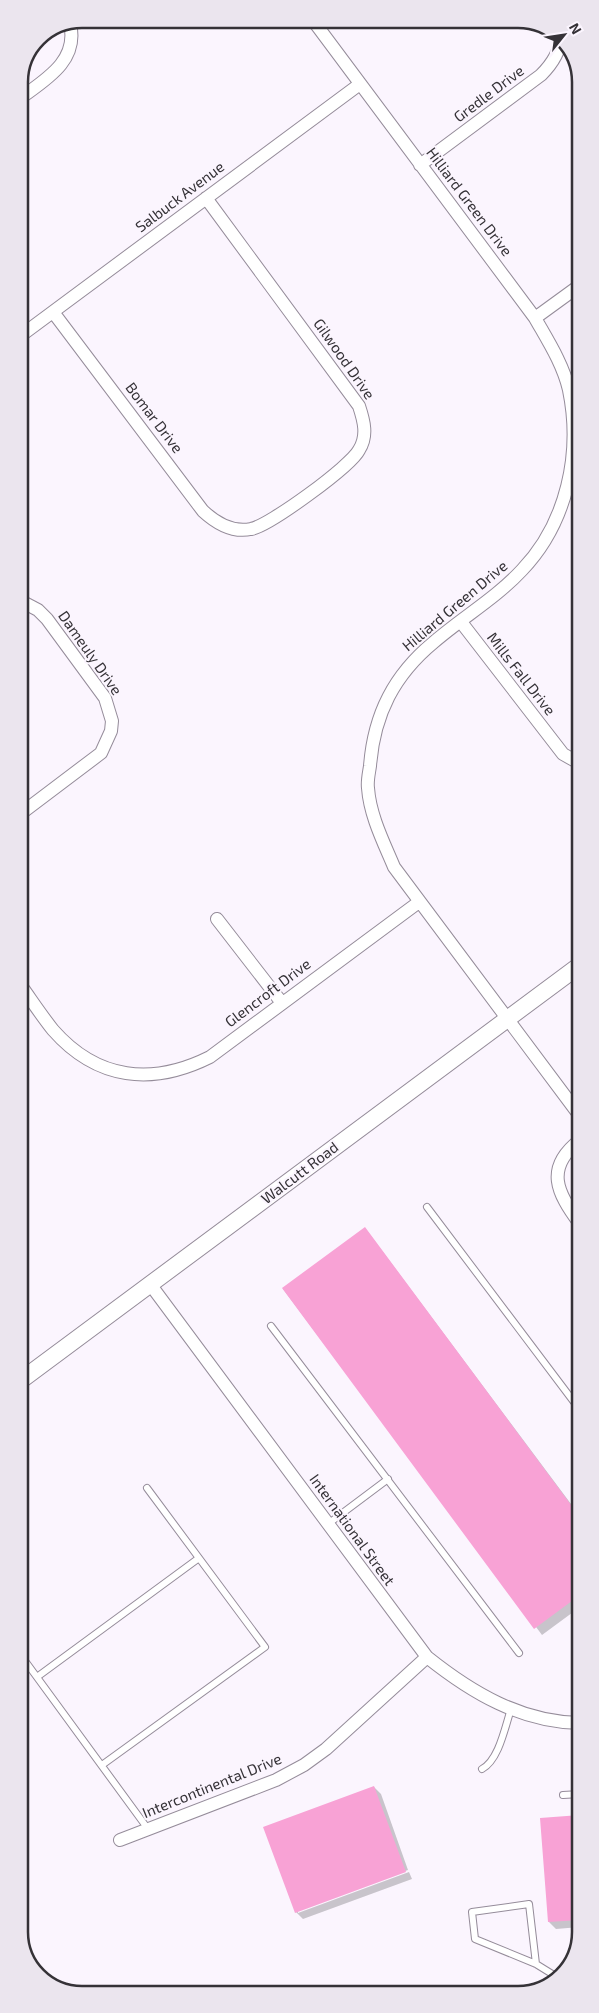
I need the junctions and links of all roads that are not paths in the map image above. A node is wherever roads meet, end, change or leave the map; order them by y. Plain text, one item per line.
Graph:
1 (319, 28) edge
2 (70, 29) edge
3 (554, 60) edge
4 (360, 84) junction
5 (28, 92) edge
6 (420, 165) junction
7 (206, 198) junction
8 (572, 291) edge
9 (53, 312) junction
10 (535, 318) junction
11 (28, 331) edge
12 (572, 415) edge
13 (572, 479) edge
14 (239, 530) joint
15 (28, 605) edge
16 (461, 622) junction
17 (572, 759) edge
18 (28, 808) edge
19 (419, 902) junction
20 (217, 919) dead end
21 (572, 971) edge
22 (28, 996) edge
23 (282, 1003) junction
24 (506, 1019) junction
25 (572, 1106) edge
26 (572, 1148) edge
27 (427, 1207) dead end
28 (572, 1214) edge
29 (150, 1284) junction
30 (271, 1326) dead end
31 (28, 1375) edge
32 (572, 1399) edge
33 (388, 1479) junction
34 (147, 1488) dead end
35 (328, 1524) junction
36 (199, 1558) junction
37 (519, 1653) dead end
38 (426, 1657) junction
39 (28, 1665) edge
40 (37, 1677) junction
41 (511, 1709) junction
42 (572, 1722) edge
43 (102, 1765) junction
44 (482, 1768) dead end
45 (572, 1794) edge
46 (563, 1795) dead end
47 (148, 1829) junction
48 (120, 1840) dead end
49 (536, 1964) junction
50 (551, 1973) edge

1 - 4 street, Hilliard Green Drive
2 - 5 street
3 - 6 street, Gredle Drive
4 - 6 street, Hilliard Green Drive
4 - 7 street, Salbuck Avenue
6 - 10 street, Hilliard Green Drive
7 - 9 street, Salbuck Avenue
7 - 14 street, Gilwood Drive
8 - 10 street
9 - 11 street, Salbuck Avenue
9 - 14 street, Bomar Drive
10 - 12 street, Hilliard Green Drive
13 - 16 street, Hilliard Green Drive
15 - 18 street, Dameuly Drive
16 - 17 street, Mills Fall Drive
16 - 19 street, Hilliard Green Drive
19 - 23 street, Glencroft Drive
19 - 24 street, Hilliard Green Drive
20 - 23 street
21 - 24 street, Walcutt Road
22 - 23 street, Glencroft Drive
24 - 25 street, Hilliard Green Drive
24 - 29 street, Walcutt Road
26 - 28 street
27 - 32 lane
29 - 31 street, Walcutt Road
29 - 35 street, International Street
30 - 33 lane
33 - 35 lane
33 - 37 lane
34 - 36 lane
35 - 38 street, International Street
36 - 40 lane
36 - 43 lane
38 - 41 street, International Street
38 - 47 street, Intercontinental Drive
39 - 40 lane
40 - 43 lane
41 - 42 street, International Street
41 - 44 lane
43 - 47 lane
45 - 46 lane
47 - 48 street, Intercontinental Drive
49 - 49 lane
49 - 50 lane

